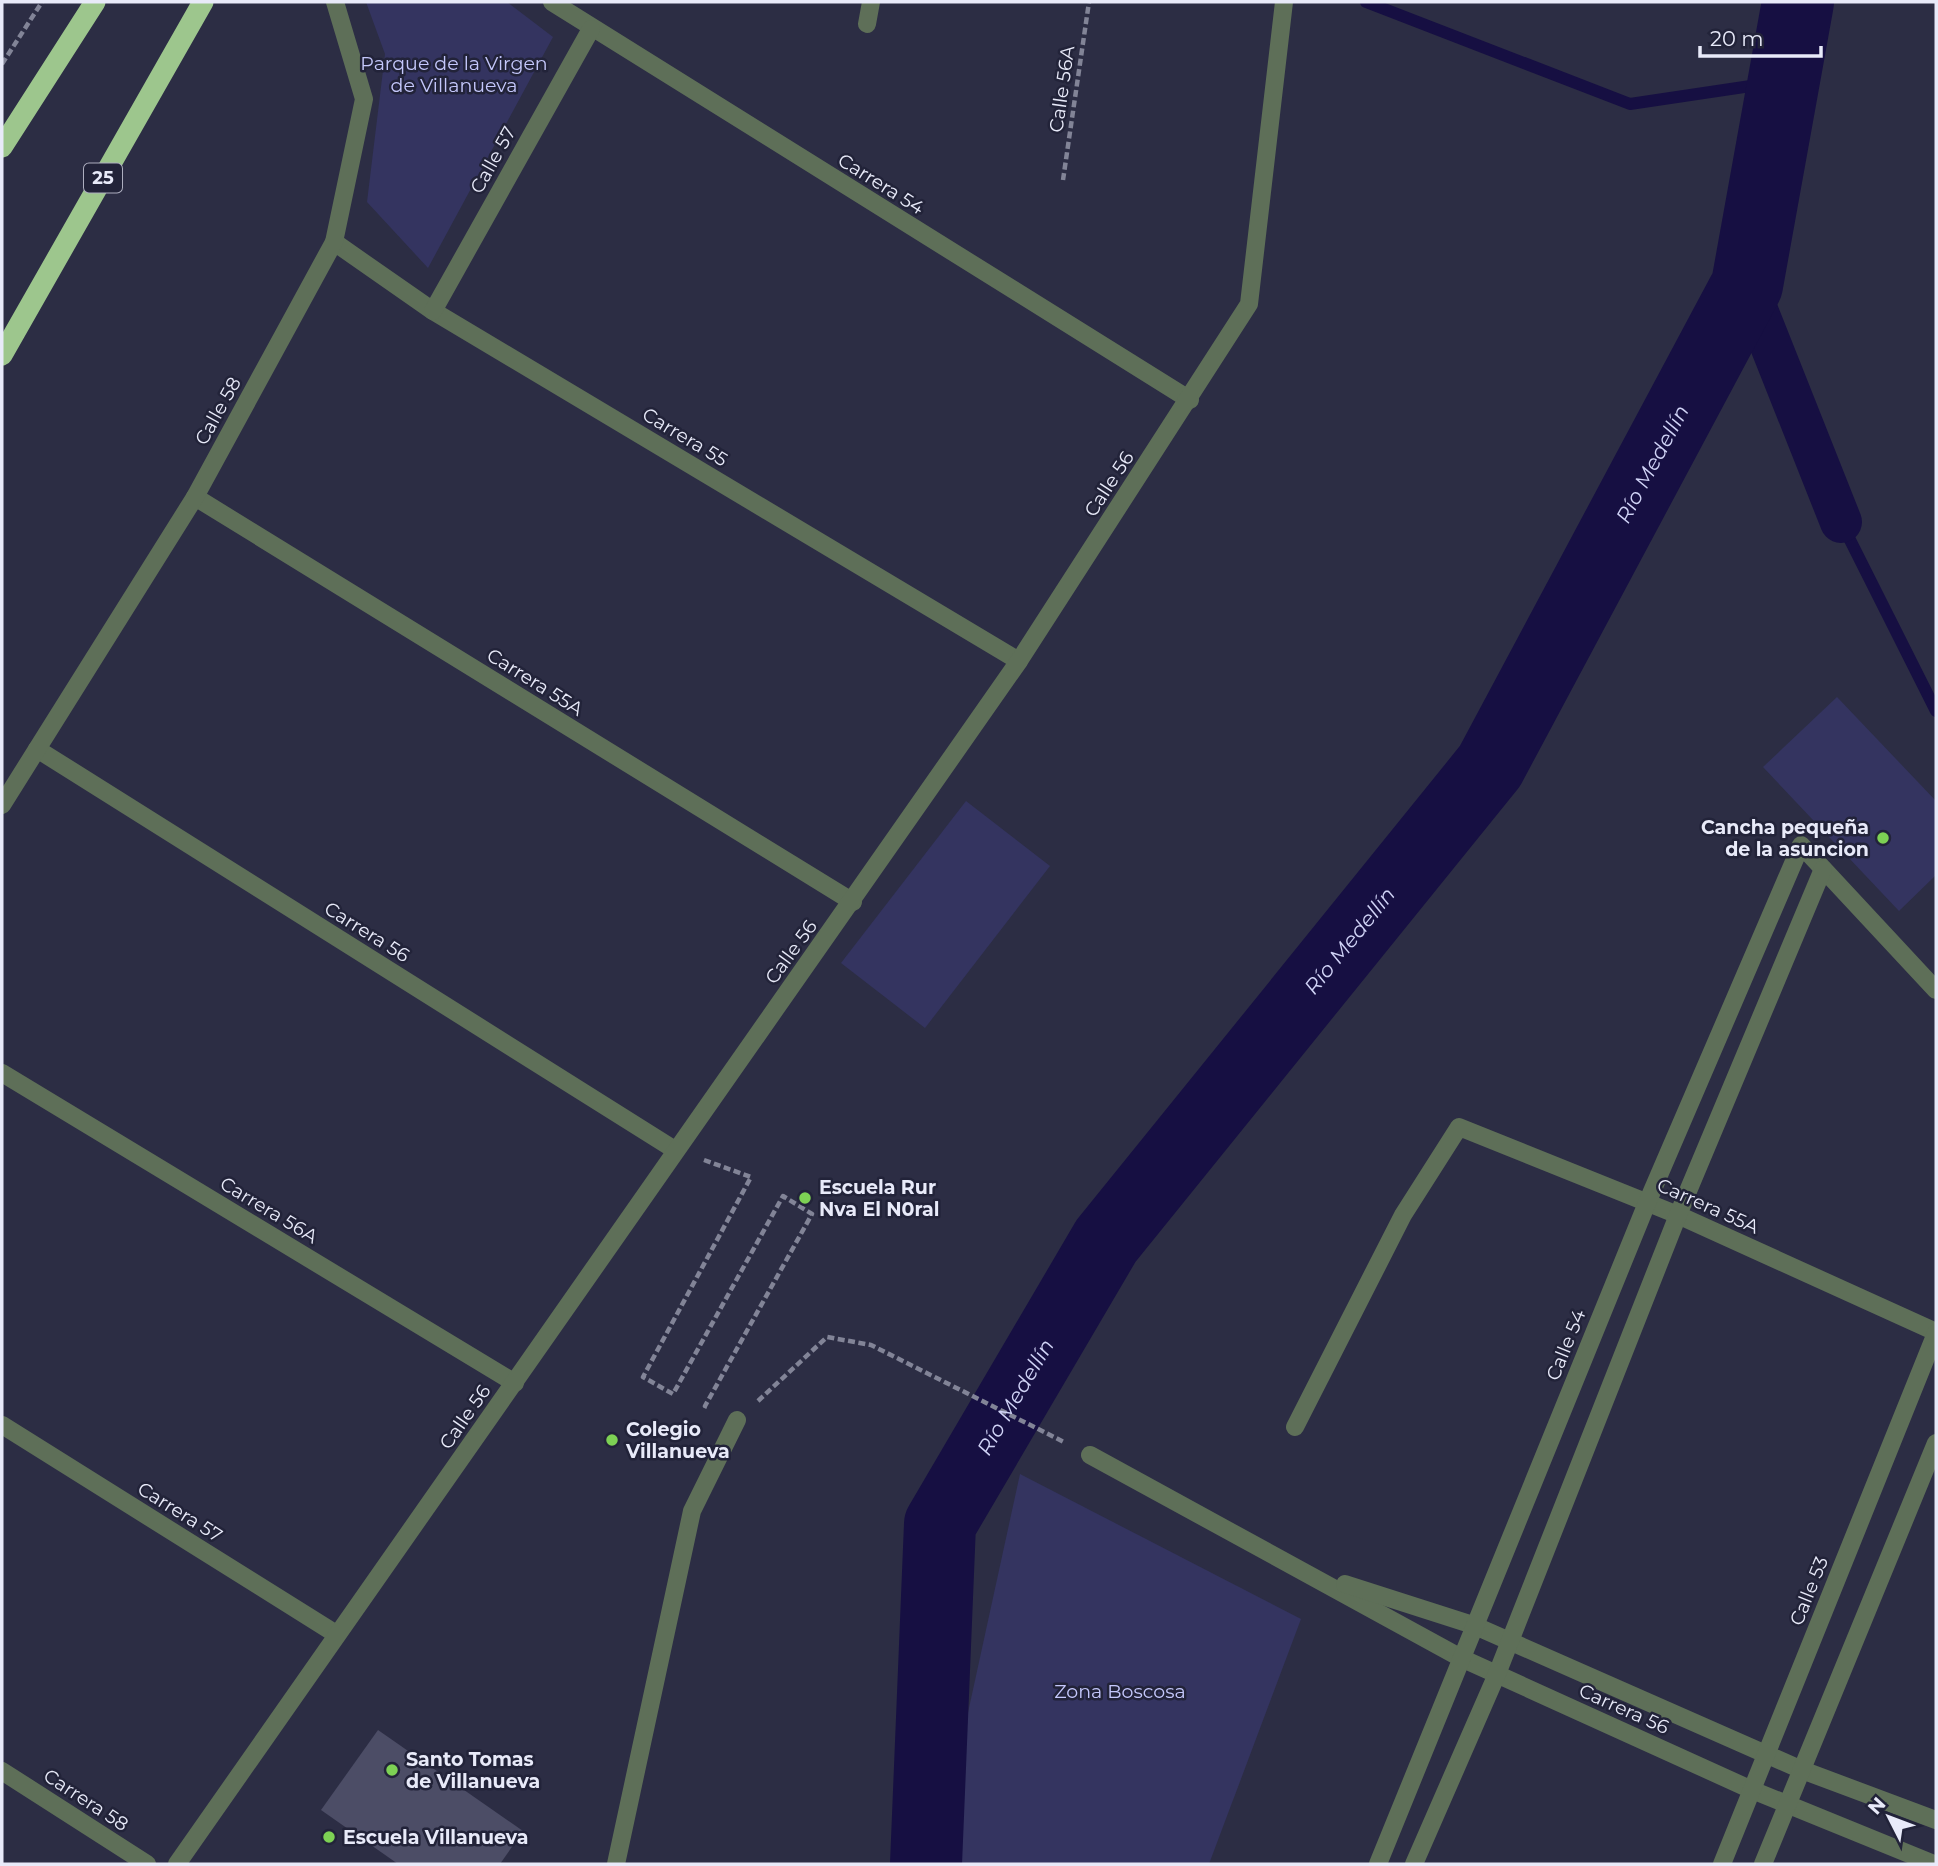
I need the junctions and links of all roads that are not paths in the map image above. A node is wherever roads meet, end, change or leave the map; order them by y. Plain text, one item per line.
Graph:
1 (95, 2) edge
2 (203, 2) edge
3 (335, 2) edge
4 (552, 2) edge
5 (871, 2) edge
6 (1283, 2) edge
7 (867, 24) dead end
8 (591, 29) junction
9 (2, 147) edge
10 (334, 242) junction
11 (433, 311) junction
12 (2, 355) edge
13 (1190, 400) junction
14 (195, 497) junction
15 (1019, 661) junction
16 (37, 748) junction
17 (2, 805) edge
18 (1824, 869) junction
19 (853, 902) junction
20 (1936, 990) edge
21 (2, 1073) edge
22 (675, 1150) junction
23 (1647, 1203) junction
24 (1678, 1215) junction
25 (1936, 1332) edge
26 (515, 1383) junction
27 (737, 1420) road end
28 (2, 1425) edge
29 (1295, 1427) dead end
30 (1936, 1443) edge
31 (1090, 1455) road end
32 (1307, 1572) junction
33 (1473, 1625) junction
34 (336, 1634) junction
35 (1509, 1641) junction
36 (1461, 1658) junction
37 (1497, 1674) junction
38 (1766, 1754) junction
39 (1802, 1770) junction
40 (2, 1771) edge
41 (1752, 1790) junction
42 (1787, 1804) junction
43 (1936, 1820) edge
44 (147, 1864) edge
45 (177, 1864) edge
46 (616, 1864) edge
47 (1378, 1864) edge
48 (1414, 1864) edge
49 (1722, 1864) edge
50 (1763, 1864) edge
51 (1934, 1864) edge

1 - 9 highway
2 - 12 highway, 25
3 - 10 street, Calle 58
4 - 8 street, Carrera 54
5 - 7 street
6 - 13 street, Calle 56
8 - 11 street, Calle 57
8 - 13 street, Carrera 54
10 - 11 street, Carrera 55
10 - 14 street, Calle 58
11 - 15 street, Carrera 55
13 - 15 street, Calle 56
14 - 16 street, Calle 58
14 - 19 street, Carrera 55A
15 - 19 street, Calle 56
16 - 17 street, Calle 58
16 - 22 street, Carrera 56
18 - 20 street
18 - 23 street, Calle 54
18 - 24 street
19 - 22 street, Calle 56
21 - 26 street, Carrera 56A
22 - 26 street, Calle 56
23 - 24 street, Carrera 55A
23 - 29 street, Carrera 55A
23 - 33 street, Calle 54
24 - 25 street, Carrera 55A
24 - 35 street
25 - 38 street, Calle 53
26 - 34 street, Calle 56
27 - 46 street
28 - 34 street, Carrera 57
30 - 39 street
31 - 32 street, Carrera 56
32 - 33 street, Carrera 56
32 - 36 street, Carrera 56
33 - 35 street, Carrera 56
33 - 36 street, Calle 54
34 - 45 street, Calle 56
35 - 37 street
35 - 38 street, Carrera 56
36 - 37 street, Carrera 56
36 - 47 street, Calle 54
37 - 41 street, Carrera 56
37 - 48 street
38 - 39 street, Carrera 56
38 - 41 street, Calle 53
39 - 42 street
39 - 43 street, Carrera 56
40 - 44 street, Carrera 58
41 - 42 street, Carrera 56
41 - 49 street, Calle 53
42 - 50 street
42 - 51 street, Carrera 56

